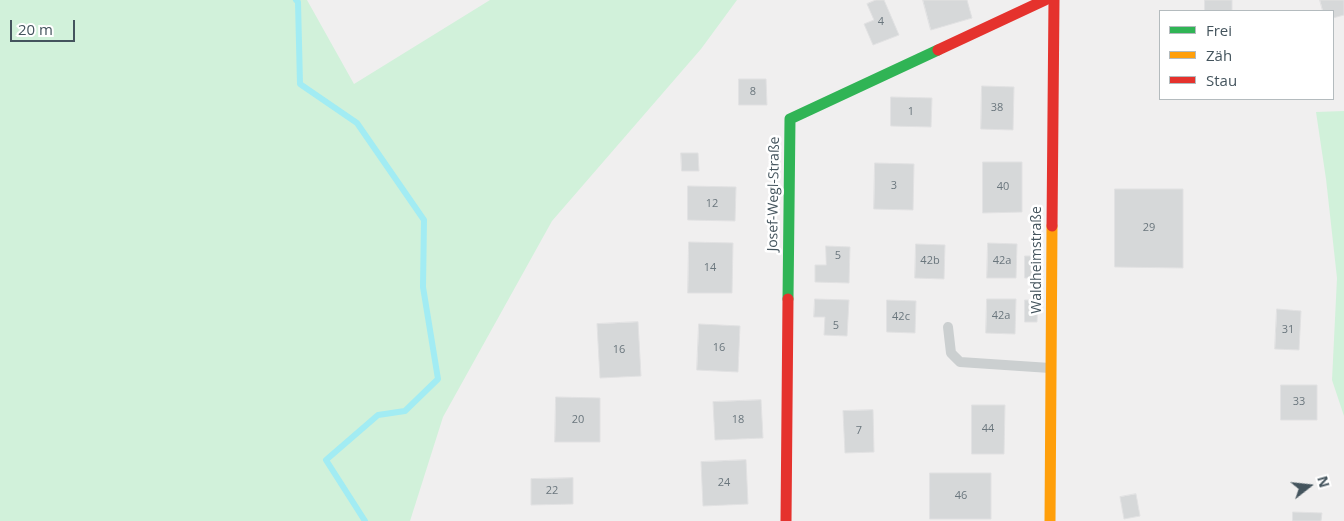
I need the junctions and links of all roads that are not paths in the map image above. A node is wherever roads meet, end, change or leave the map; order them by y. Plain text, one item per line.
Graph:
1 (1045, 0) edge
2 (1054, 0) edge
3 (948, 327) dead end
4 (1051, 368) junction
5 (786, 521) edge
6 (1050, 521) edge

1 - 5 street, Josef-Wegl-Straße
2 - 4 street, Waldheimstraße
3 - 4 lane
4 - 6 street, Waldheimstraße

